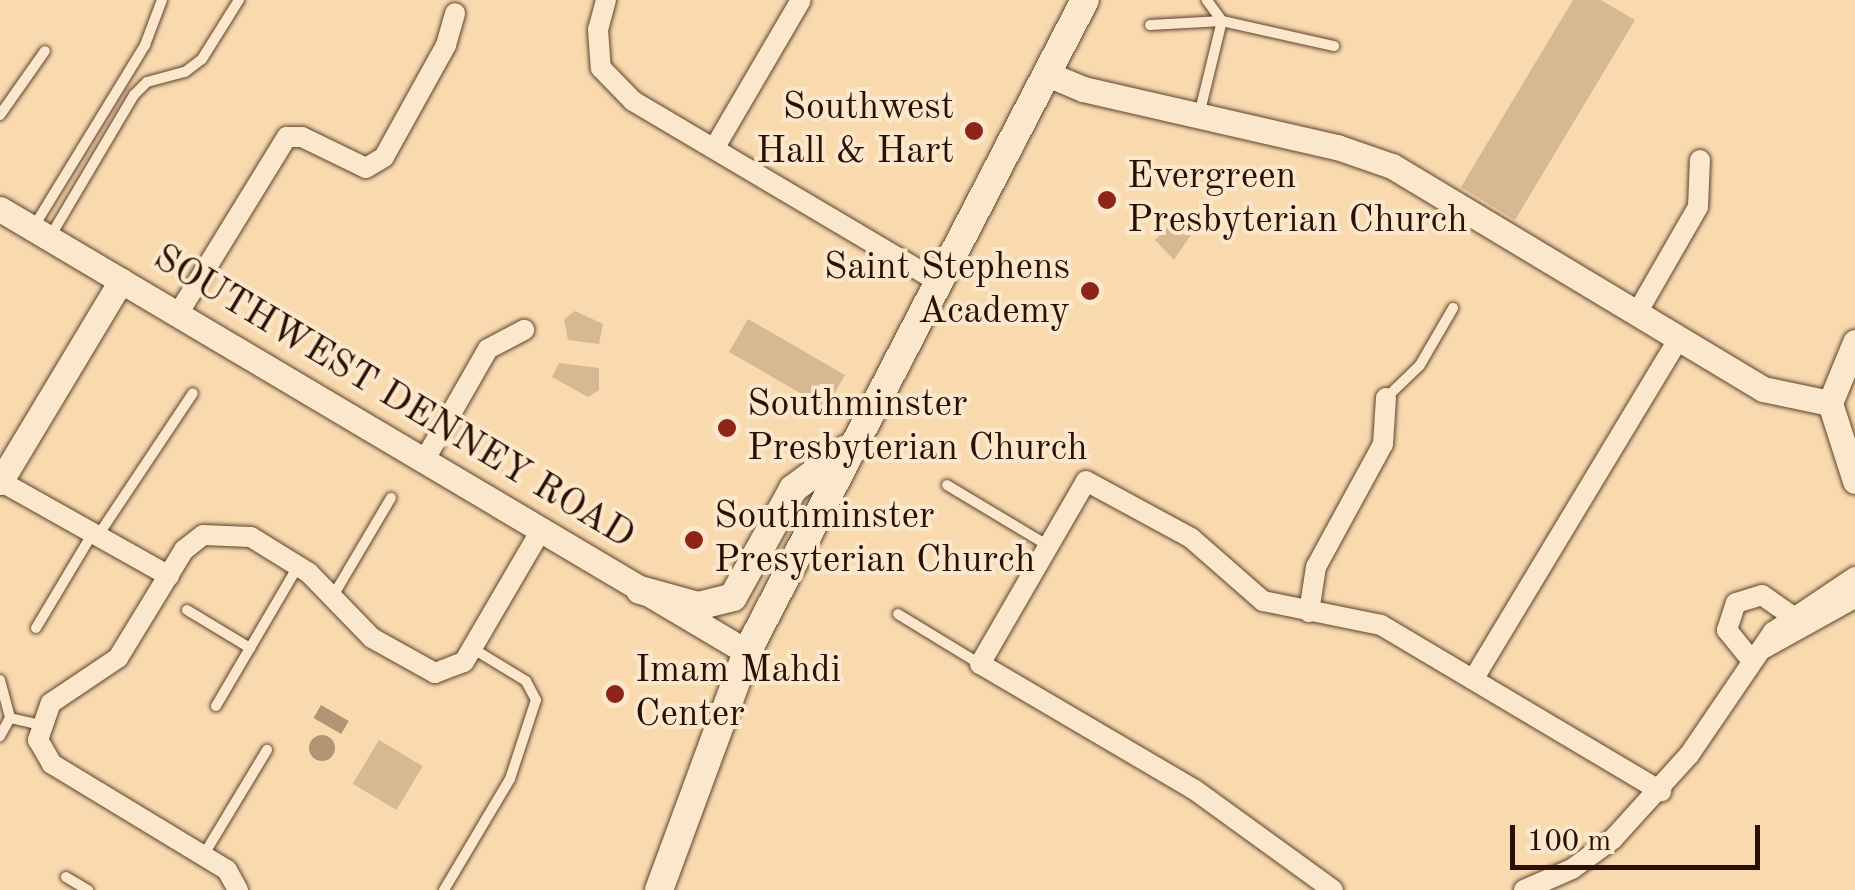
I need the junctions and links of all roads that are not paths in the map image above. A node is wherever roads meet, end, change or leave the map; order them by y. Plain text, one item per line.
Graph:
1 (162, 0) edge
2 (239, 0) edge
3 (606, 0) edge
4 (802, 0) edge
5 (1085, 0) edge
6 (1207, 0) edge
7 (455, 13) dead end
8 (1222, 21) junction
9 (1150, 25) dead end
10 (1334, 46) dead end
11 (45, 51) dead end
12 (1044, 72) junction
13 (0, 115) edge
14 (1198, 116) junction
15 (715, 147) junction
16 (1700, 160) dead end
17 (0, 209) edge
18 (41, 233) junction
19 (936, 280) junction
20 (121, 281) junction
21 (1453, 308) dead end
22 (178, 314) junction
23 (1637, 314) junction
24 (524, 330) dead end
25 (1678, 338) junction
26 (1855, 342) edge
27 (193, 393) dead end
28 (1386, 398) joint
29 (1830, 402) junction
30 (854, 444) junction
31 (424, 461) junction
32 (1855, 466) edge
33 (0, 481) edge
34 (1855, 481) edge
35 (947, 485) dead end
36 (390, 498) dead end
37 (541, 530) junction
38 (96, 532) junction
39 (1047, 545) junction
40 (298, 566) junction
41 (169, 576) junction
42 (1855, 577) edge
43 (640, 590) junction
44 (332, 596) junction
45 (1855, 598) edge
46 (187, 610) dead end
47 (1309, 612) junction
48 (898, 614) dead end
49 (1792, 616) junction
50 (36, 628) dead end
51 (250, 648) junction
52 (472, 648) junction
53 (747, 652) junction
54 (1756, 656) junction
55 (980, 664) junction
56 (1474, 678) junction
57 (0, 680) edge
58 (216, 706) dead end
59 (10, 718) junction
60 (40, 724) junction
61 (0, 736) edge
62 (267, 750) dead end
63 (1661, 791) junction
64 (203, 856) junction
65 (66, 877) dead end
66 (88, 890) edge
67 (238, 890) edge
68 (444, 890) edge
69 (659, 890) edge
70 (1333, 890) edge
71 (1524, 890) edge

1 - 18 lane
2 - 18 lane
3 - 15 street
4 - 15 street
5 - 12 main road
6 - 8 lane
7 - 22 street
8 - 9 lane
8 - 10 lane
8 - 14 lane
11 - 13 lane
12 - 14 street
12 - 19 main road
14 - 23 street
15 - 19 street
16 - 23 street
17 - 18 street, SOUTHWEST DENNEY ROAD
18 - 20 street, SOUTHWEST DENNEY ROAD
19 - 30 main road
20 - 22 street, SOUTHWEST DENNEY ROAD
20 - 33 street
21 - 28 lane
22 - 31 street, SOUTHWEST DENNEY ROAD
23 - 25 street
24 - 31 street
25 - 29 street
25 - 56 street
26 - 29 street
27 - 38 lane
28 - 47 street
29 - 32 street
30 - 43 main road
30 - 53 main road
31 - 37 street, SOUTHWEST DENNEY ROAD
32 - 34 street
33 - 38 street
35 - 39 lane
36 - 44 lane
37 - 43 street, SOUTHWEST DENNEY ROAD
37 - 52 street
38 - 41 street
38 - 50 lane
39 - 47 street
39 - 55 street
40 - 41 street
40 - 44 street
40 - 51 lane
41 - 60 street
42 - 49 street
43 - 53 street, SOUTHWEST DENNEY ROAD
44 - 52 street
45 - 54 street
46 - 51 lane
47 - 56 street
48 - 55 lane
49 - 54 street
49 - 54 street
51 - 58 lane
52 - 68 lane
53 - 69 main road
54 - 63 street
55 - 70 street
56 - 63 street
57 - 59 lane
59 - 60 lane
59 - 61 lane
60 - 64 street
62 - 64 lane
63 - 71 street
64 - 67 street
65 - 66 lane

